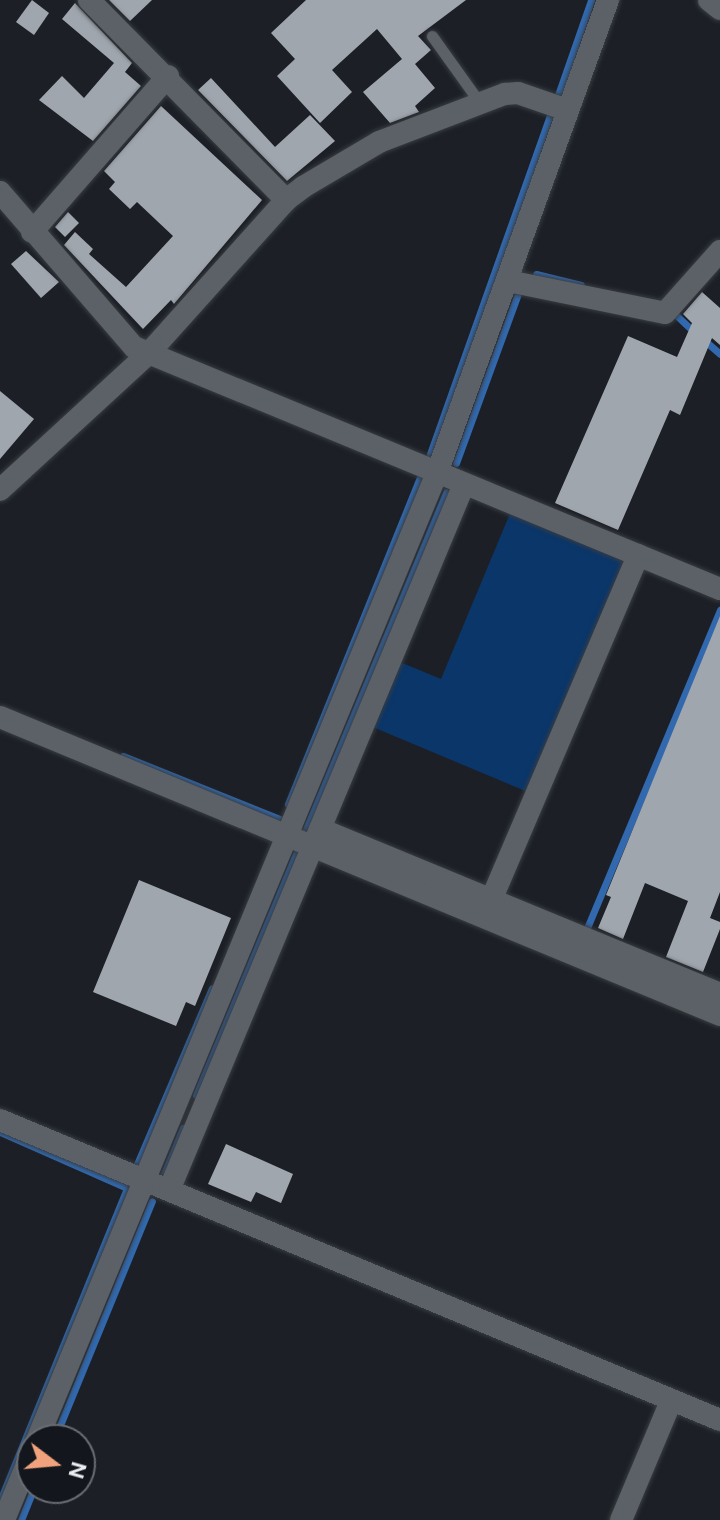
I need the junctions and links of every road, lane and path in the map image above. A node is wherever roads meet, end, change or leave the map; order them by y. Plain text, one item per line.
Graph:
1 (89, 0) edge
2 (608, 0) edge
3 (709, 0) edge
4 (720, 9) edge
5 (432, 36) dead end
6 (168, 76) junction
7 (480, 103) junction
8 (567, 110) junction
9 (0, 192) edge
10 (286, 200) junction
11 (32, 232) junction
12 (720, 251) edge
13 (508, 281) junction
14 (148, 354) junction
15 (437, 473) junction
16 (464, 484) junction
17 (0, 490) edge
18 (638, 555) junction
19 (720, 589) edge
20 (0, 717) edge
21 (288, 836) junction
22 (316, 838) junction
23 (487, 908) junction
24 (720, 994) edge
25 (720, 1015) edge
26 (0, 1120) edge
27 (146, 1178) junction
28 (170, 1188) junction
29 (671, 1401) junction
30 (720, 1420) edge
31 (44, 1424) edge
32 (16, 1491) edge
33 (4, 1520) edge
34 (621, 1520) edge

1 - 6 street
2 - 8 street
3 - 4 street
5 - 7 lane
6 - 10 street
6 - 11 street
7 - 8 street
7 - 10 street
8 - 13 street
9 - 11 street
10 - 14 street
11 - 14 street
12 - 13 street
13 - 15 street
14 - 15 street
14 - 17 street
15 - 16 street
15 - 21 street
16 - 18 street
16 - 22 street
18 - 19 street
18 - 23 street
20 - 21 street
21 - 22 street
21 - 27 street
22 - 23 street
22 - 28 street
23 - 24 street
23 - 25 street
26 - 27 street
27 - 28 street
27 - 31 street
28 - 29 street
29 - 30 street
29 - 34 street
32 - 33 street

